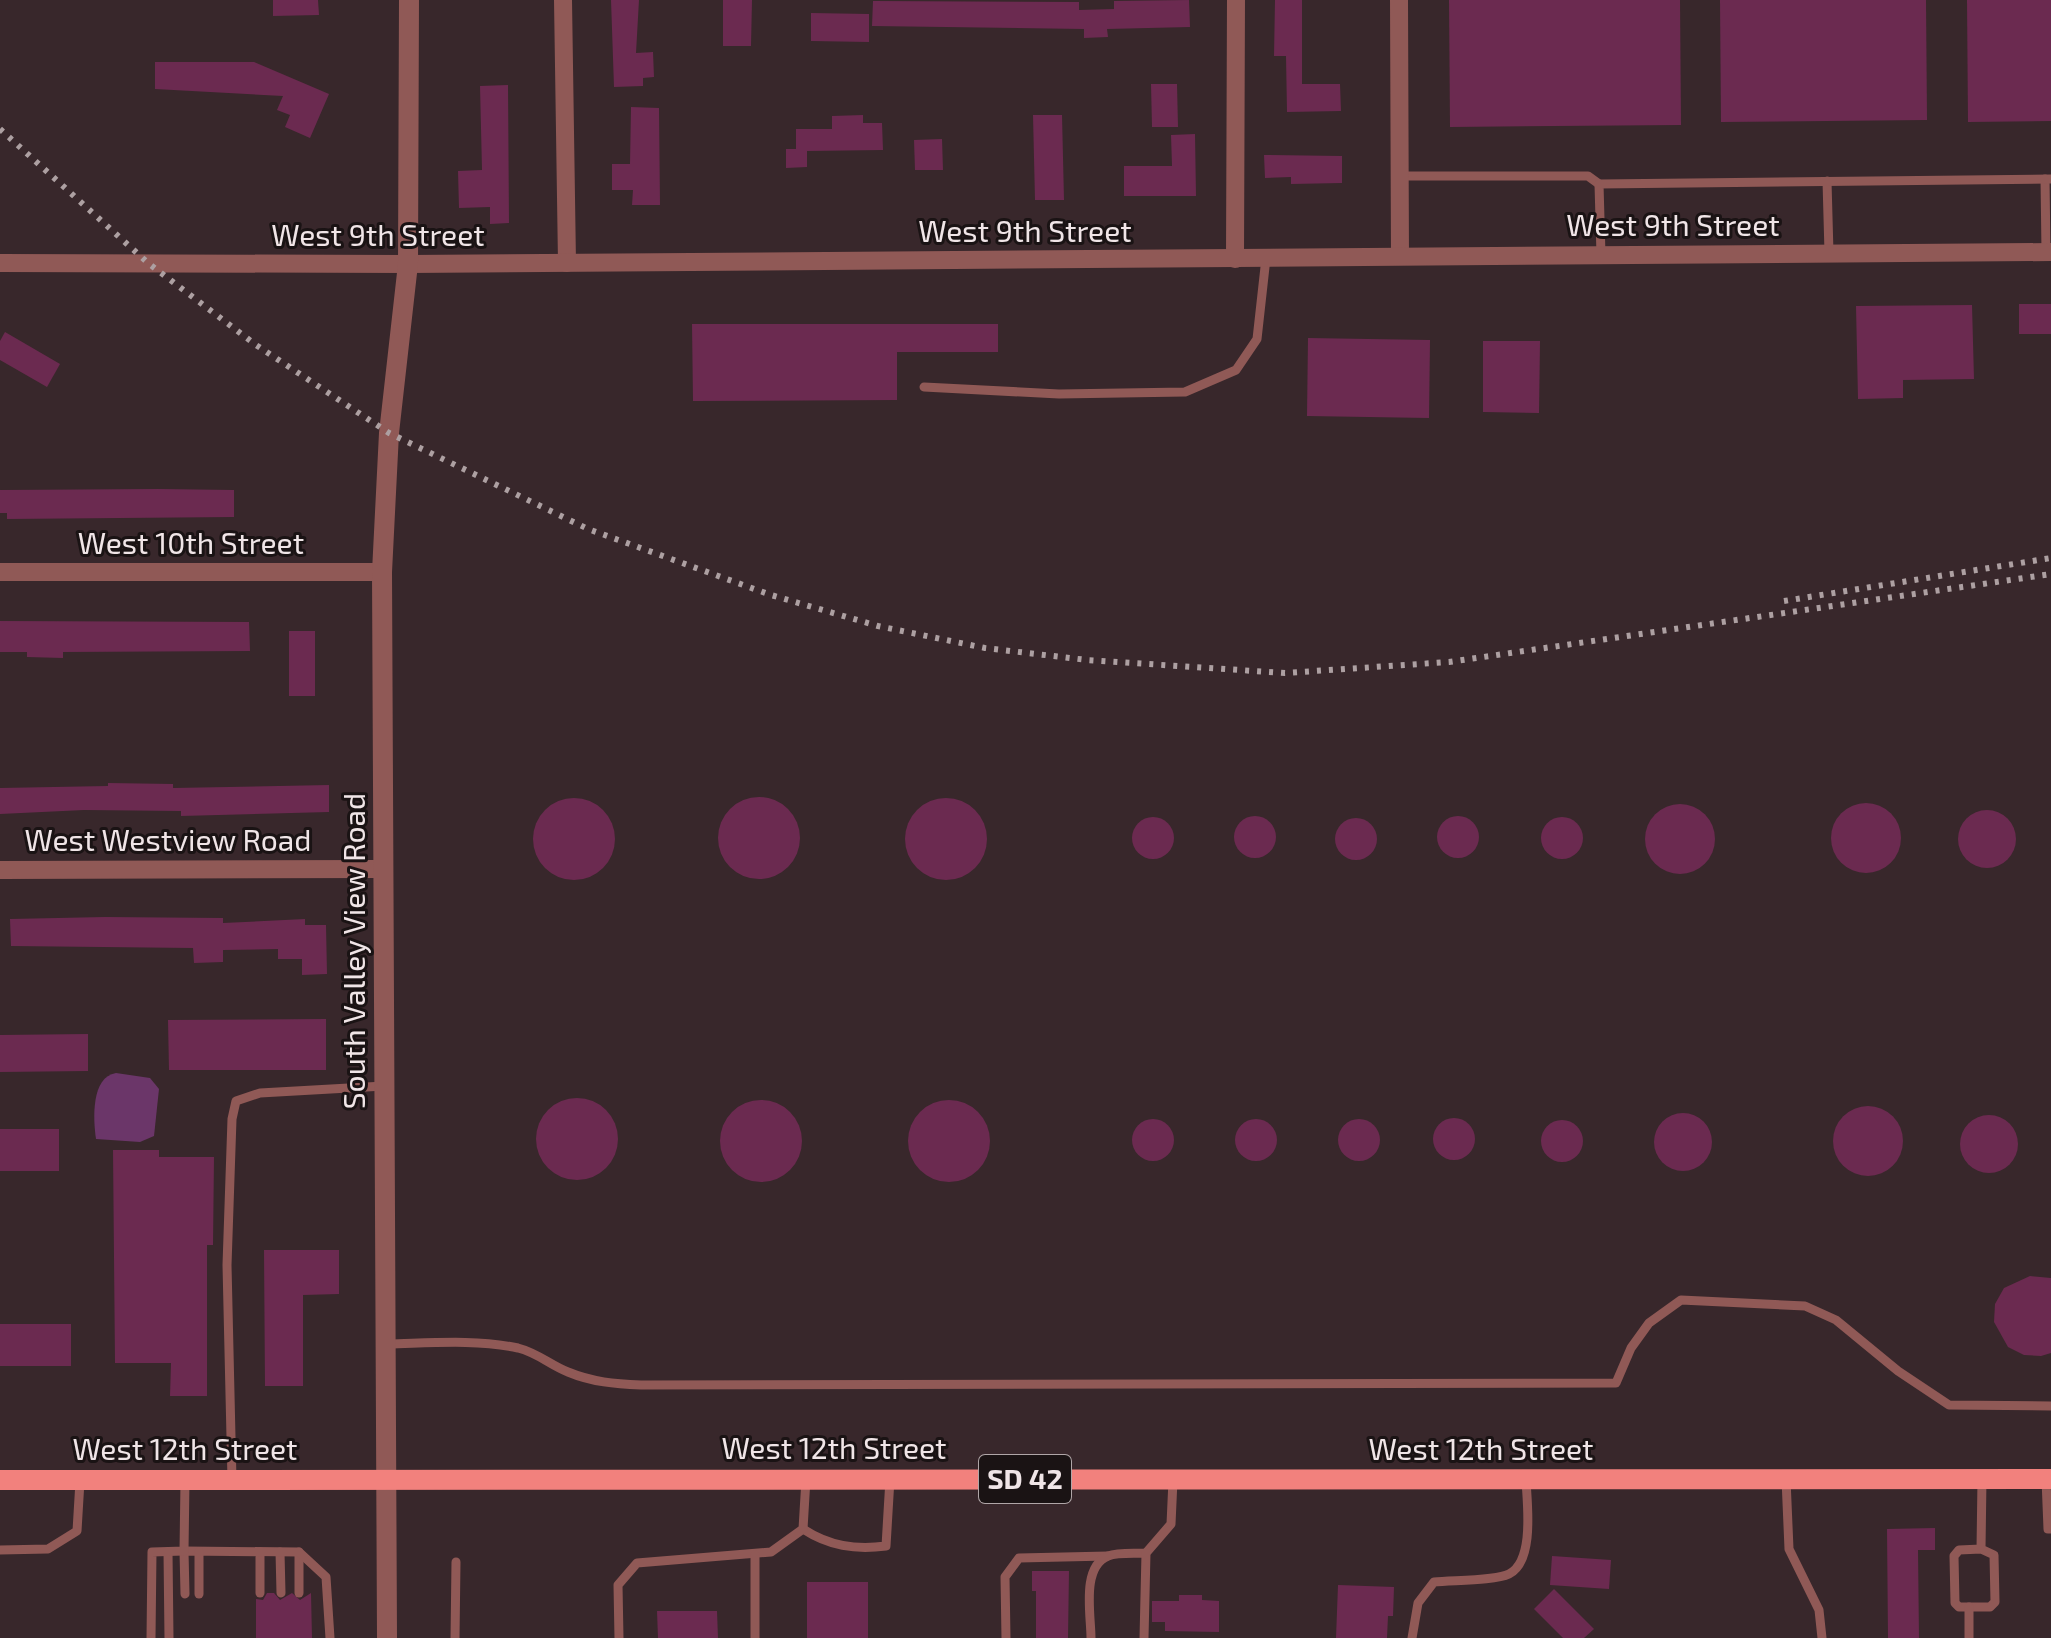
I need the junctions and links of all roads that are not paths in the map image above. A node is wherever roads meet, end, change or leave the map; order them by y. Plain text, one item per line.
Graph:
1 (409, 0) edge
2 (563, 0) edge
3 (1236, 0) edge
4 (1399, 0) edge
5 (1400, 176) junction
6 (2048, 179) edge
7 (1827, 181) junction
8 (1599, 184) junction
9 (2049, 252) edge
10 (1829, 253) junction
11 (1601, 255) junction
12 (1400, 256) junction
13 (1266, 258) junction
14 (1235, 259) junction
15 (0, 263) edge
16 (567, 263) junction
17 (408, 264) junction
18 (924, 387) dead end
19 (0, 572) edge
20 (382, 572) junction
21 (384, 869) junction
22 (0, 870) edge
23 (386, 1086) junction
24 (388, 1344) junction
25 (2051, 1406) edge
26 (389, 1479) junction
27 (806, 1479) junction
28 (890, 1479) junction
29 (1786, 1479) junction
30 (1982, 1479) junction
31 (2049, 1479) edge
32 (0, 1480) edge
33 (80, 1480) junction
34 (185, 1480) junction
35 (232, 1480) junction
36 (1173, 1480) junction
37 (1526, 1480) junction
38 (803, 1529) junction
39 (2051, 1529) edge
40 (1981, 1549) junction
41 (0, 1550) edge
42 (184, 1551) junction
43 (168, 1552) junction
44 (199, 1552) junction
45 (260, 1552) junction
46 (280, 1552) junction
47 (299, 1552) junction
48 (1146, 1553) junction
49 (755, 1555) junction
50 (1108, 1556) junction
51 (456, 1562) dead end
52 (260, 1593) dead end
53 (281, 1593) dead end
54 (299, 1593) dead end
55 (185, 1594) dead end
56 (199, 1594) dead end
57 (1969, 1607) junction
58 (151, 1638) edge
59 (169, 1638) edge
60 (330, 1638) edge
61 (387, 1638) edge
62 (455, 1638) edge
63 (619, 1638) edge
64 (755, 1638) edge
65 (1006, 1638) edge
66 (1091, 1638) edge
67 (1144, 1638) edge
68 (1412, 1638) edge
69 (1822, 1638) edge
70 (1969, 1638) edge

1 - 17 street, South Valley View Road
2 - 16 street
3 - 14 street
4 - 5 street
5 - 8 lane
5 - 12 street
6 - 7 lane
6 - 9 lane
7 - 8 lane
7 - 10 lane
8 - 11 lane
9 - 10 street, West 9th Street
10 - 11 street, West 9th Street
11 - 12 street, West 9th Street
12 - 13 street, West 9th Street
13 - 14 street, West 9th Street
13 - 18 lane
14 - 16 street, West 9th Street
15 - 17 street, West 9th Street
16 - 17 street, West 9th Street
17 - 20 street, South Valley View Road
19 - 20 street, West 10th Street
20 - 21 street, South Valley View Road
21 - 22 street, West Westview Road
21 - 23 street, South Valley View Road
23 - 24 street, South Valley View Road
23 - 35 lane
24 - 25 lane
24 - 26 street, South Valley View Road
26 - 27 main road, West 12th Street / SD 42
26 - 35 main road, West 12th Street / SD 42
26 - 61 street, South Valley View Road
27 - 28 main road, West 12th Street / SD 42
27 - 38 lane
28 - 36 main road, West 12th Street / SD 42
28 - 38 lane
29 - 30 main road, West 12th Street / SD 42
29 - 37 main road, West 12th Street / SD 42
29 - 69 lane
30 - 31 main road, West 12th Street / SD 42
30 - 40 lane
31 - 39 lane
32 - 33 main road, West 12th Street / SD 42
33 - 34 main road, West 12th Street / SD 42
33 - 41 lane
34 - 35 main road, West 12th Street / SD 42
34 - 42 lane
36 - 37 main road, West 12th Street / SD 42
36 - 48 lane
37 - 68 lane
38 - 49 lane
40 - 57 lane
40 - 57 lane
42 - 43 lane
42 - 44 lane
42 - 55 lane
43 - 58 lane
43 - 59 lane
44 - 45 lane
44 - 56 lane
45 - 46 lane
45 - 52 lane
46 - 47 lane
46 - 53 lane
47 - 54 lane
47 - 60 lane
48 - 50 lane
48 - 67 lane
49 - 63 lane
49 - 64 lane
50 - 65 lane
50 - 66 lane
51 - 62 lane
57 - 70 lane

